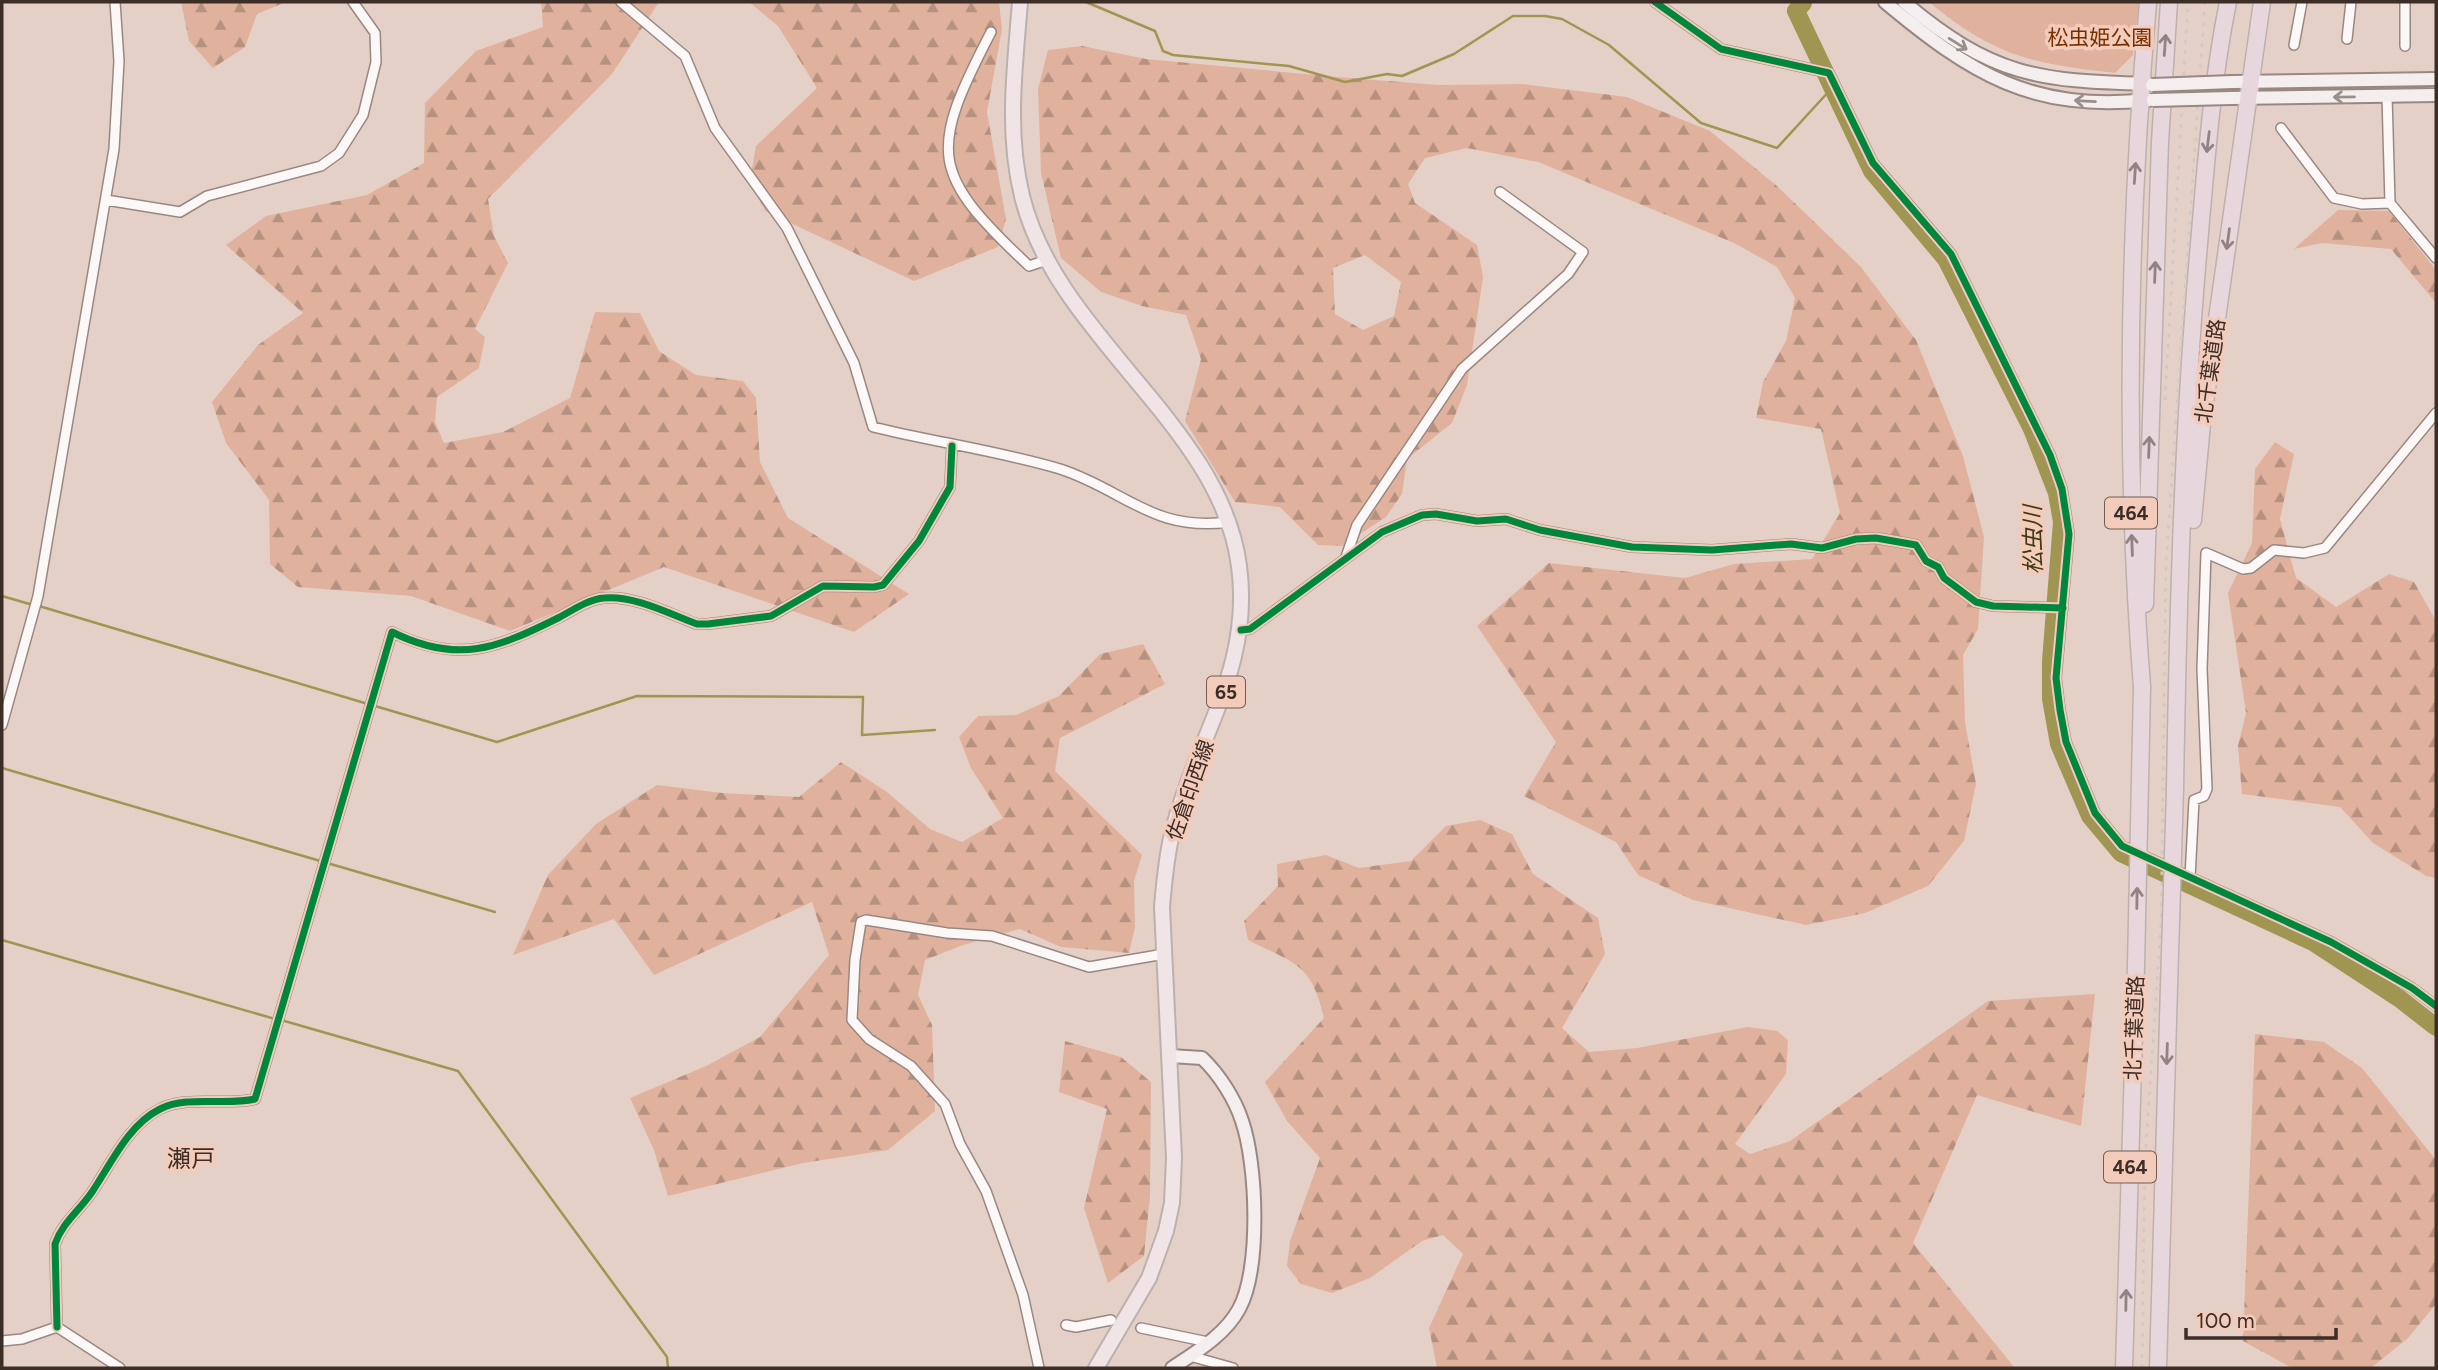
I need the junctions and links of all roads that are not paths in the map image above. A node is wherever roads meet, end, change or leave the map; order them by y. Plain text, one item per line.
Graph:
1 (115, 2) edge
2 (353, 2) edge
3 (621, 2) edge
4 (1015, 2) edge
5 (1020, 2) edge
6 (1655, 2) edge
7 (1885, 2) edge
8 (1904, 2) edge
9 (2148, 2) edge
10 (2169, 2) edge
11 (2228, 2) edge
12 (2262, 2) edge
13 (2302, 2) edge
14 (2351, 2) edge
15 (2404, 2) edge
16 (991, 33) dead end
17 (2347, 39) dead end
18 (2294, 45) dead end
19 (2405, 46) dead end
20 (1015, 54) junction
21 (2436, 79) edge
22 (2146, 84) junction
23 (2250, 91) junction
24 (2436, 95) edge
25 (2387, 96) junction
26 (2146, 100) junction
27 (2281, 128) dead end
28 (1500, 192) dead end
29 (106, 200) junction
30 (2390, 203) junction
31 (2436, 258) edge
32 (1047, 260) junction
33 (2436, 413) edge
34 (952, 446) junction
35 (1229, 522) junction
36 (1346, 557) junction
37 (2063, 608) junction
38 (1241, 630) junction
39 (2142, 687) junction
40 (2, 725) edge
41 (2176, 743) junction
42 (2190, 878) junction
43 (1164, 954) junction
44 (2436, 1006) edge
45 (1170, 1056) junction
46 (1111, 1320) dead end
47 (1066, 1325) dead end
48 (57, 1327) junction
49 (1141, 1328) dead end
50 (2, 1341) edge
51 (1208, 1342) junction
52 (1190, 1356) junction
53 (120, 1368) edge
54 (1039, 1368) edge
55 (1096, 1368) edge
56 (1172, 1368) edge
57 (1233, 1368) edge
58 (2124, 1368) edge
59 (2158, 1368) edge

1 - 29 street
2 - 29 street
3 - 34 street
4 - 20 main road, 佐倉印西線 / 65
5 - 20 main road, 佐倉印西線 / 65
6 - 37 street
26 -> 7 street
8 -> 22 street
9 - 22 highway, 北千葉道路 / 464
39 -> 10 highway, 北千葉道路 / 464
11 -> 41 highway, 北千葉道路 / 464
12 - 23 highway, 北千葉道路 / 464
13 - 18 street
14 - 17 street
15 - 19 street
16 - 32 street
20 - 32 main road, 佐倉印西線 / 65
21 - 23 street
22 - 23 street, bridge
22 - 26 highway, 北千葉道路 / 464
25 -> 23 street
23 - 26 street, bridge
23 -> 41 highway, 北千葉道路 / 464
24 - 25 street
25 - 30 street
39 -> 26 highway, 北千葉道路 / 464
27 - 30 street
28 - 36 street
29 - 40 street
30 - 31 street
32 - 35 main road, 佐倉印西線 / 65
33 - 42 street
34 - 35 street
34 - 48 street
35 - 38 main road, 佐倉印西線 / 65
36 - 37 street
36 - 38 street
37 - 42 street
38 - 43 main road, 佐倉印西線 / 65
58 -> 39 highway, 北千葉道路 / 464, bridge
41 -> 59 highway, 北千葉道路 / 464, bridge
42 - 44 street
43 - 45 main road, 佐倉印西線 / 65
43 - 54 street
45 - 51 street
45 - 55 main road, 佐倉印西線 / 65
46 - 47 street
48 - 50 street
48 - 53 street
49 - 51 street
51 - 52 street
52 - 56 street
52 - 57 street

